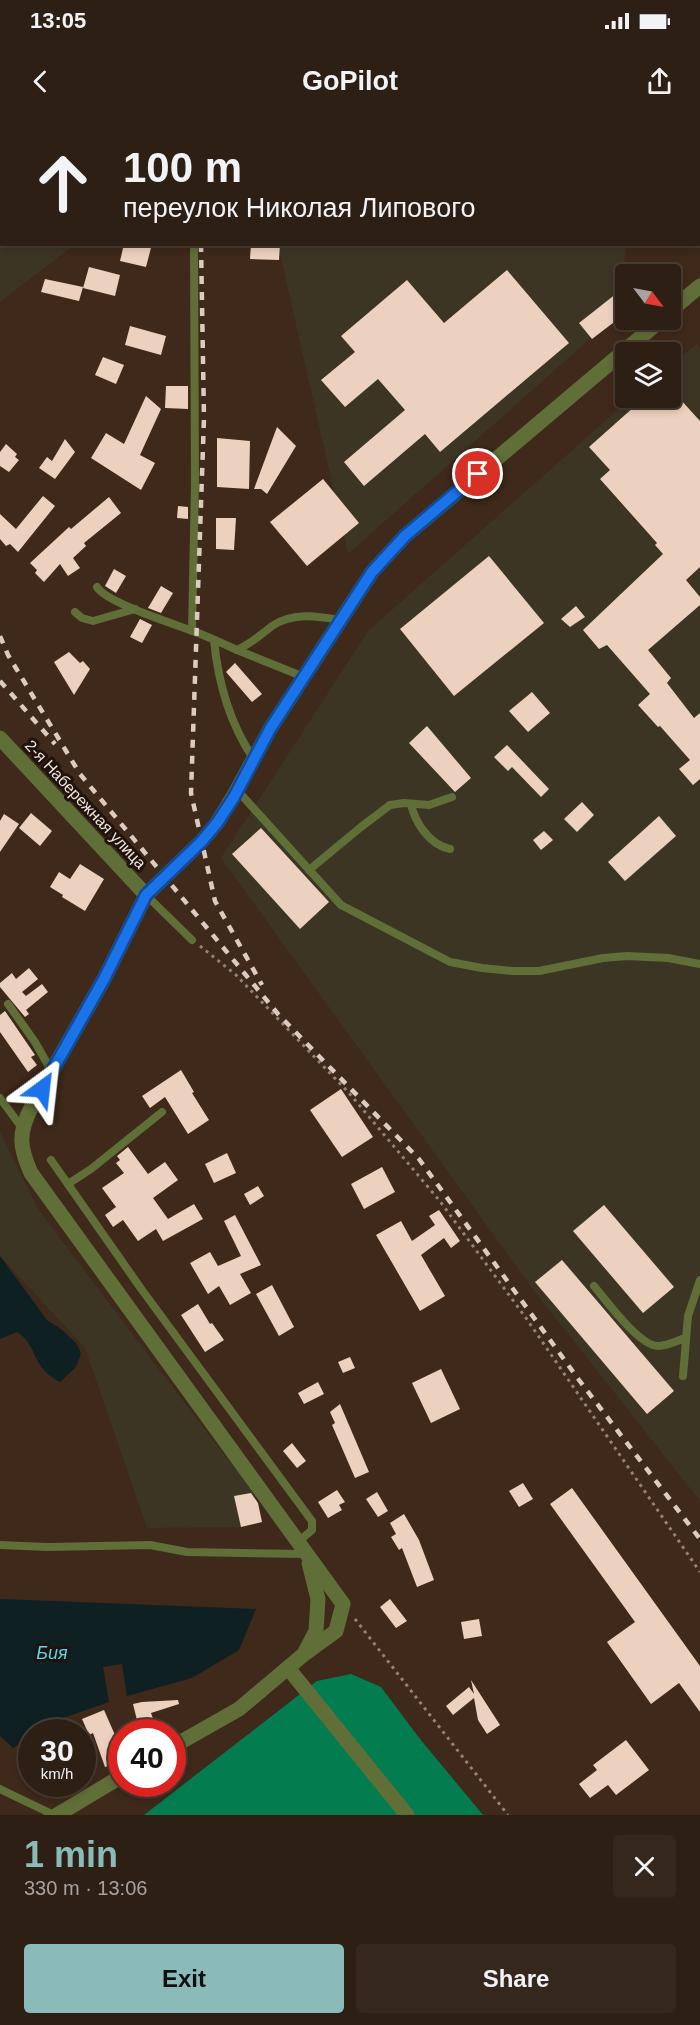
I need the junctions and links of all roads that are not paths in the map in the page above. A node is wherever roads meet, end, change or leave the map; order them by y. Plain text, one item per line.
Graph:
1 (194, 246) edge
2 (700, 286) edge
3 (681, 302) edge
4 (649, 330) edge
5 (97, 587) dead end
6 (135, 609) junction
7 (75, 612) dead end
8 (341, 620) junction
9 (192, 631) junction
10 (214, 640) junction
11 (237, 650) junction
12 (304, 677) junction
13 (0, 738) edge
14 (253, 758) junction
15 (237, 790) junction
16 (452, 797) dead end
17 (411, 804) junction
18 (450, 849) dead end
19 (309, 870) junction
20 (146, 895) junction
21 (192, 940) road end
22 (700, 964) edge
23 (8, 1004) dead end
24 (52, 1072) junction
25 (0, 1098) edge
26 (162, 1112) dead end
27 (22, 1128) junction
28 (51, 1160) dead end
29 (68, 1184) junction
30 (700, 1280) edge
31 (594, 1286) dead end
32 (685, 1338) junction
33 (683, 1376) dead end
34 (0, 1545) edge
35 (302, 1548) junction
36 (303, 1655) junction
37 (288, 1668) junction
38 (186, 1739) edge
39 (108, 1784) edge
40 (0, 1789) edge
41 (55, 1815) edge
42 (407, 1815) edge

1 - 9 lane
2 - 3 street
4 - 8 street
5 - 6 lane
6 - 7 lane
6 - 9 lane
8 - 11 lane
8 - 12 street
9 - 10 lane
10 - 11 lane
10 - 14 lane
11 - 12 lane
12 - 14 street
13 - 20 street, 2-я Набережная улица
14 - 15 street
15 - 19 lane
15 - 20 street
16 - 17 lane
17 - 18 lane
17 - 19 lane
19 - 22 lane
20 - 21 lane
20 - 24 street
23 - 24 lane
24 - 27 street
25 - 27 lane
26 - 29 lane
27 - 35 street
28 - 29 lane
29 - 35 lane
30 - 32 lane
31 - 32 lane
32 - 33 lane
34 - 35 lane
35 - 36 street
35 - 36 street
36 - 37 street
37 - 38 street
37 - 42 street
39 - 41 street
40 - 41 lane

